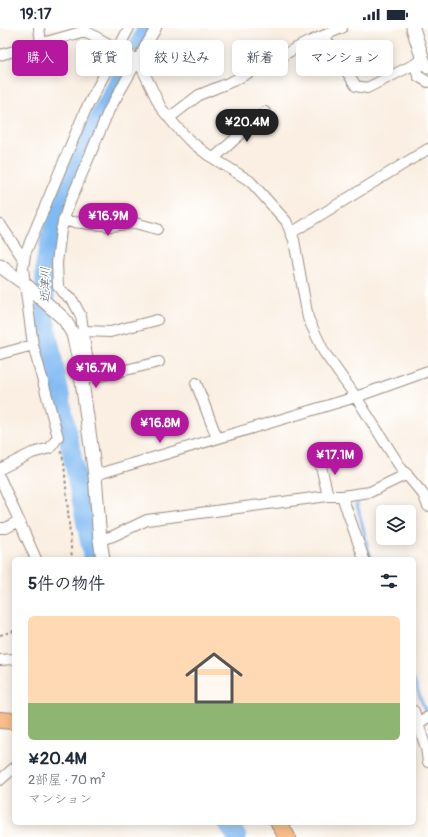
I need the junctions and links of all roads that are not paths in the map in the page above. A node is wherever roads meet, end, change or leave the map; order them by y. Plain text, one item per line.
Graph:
1 (39, 28) edge
2 (129, 28) edge
3 (156, 28) edge
4 (342, 28) edge
5 (413, 28) edge
6 (324, 36) junction
7 (41, 40) edge
8 (52, 40) edge
9 (102, 40) edge
10 (124, 40) edge
11 (12, 51) edge
12 (0, 55) edge
13 (132, 57) edge
14 (138, 60) junction
15 (422, 63) edge
16 (105, 76) edge
17 (428, 82) edge
18 (265, 112) dead end
19 (169, 118) junction
20 (428, 149) edge
21 (214, 158) junction
22 (63, 221) junction
23 (0, 224) edge
24 (157, 229) dead end
25 (291, 233) junction
26 (24, 260) junction
27 (0, 266) edge
28 (25, 284) junction
29 (157, 320) dead end
30 (84, 331) junction
31 (33, 345) junction
32 (0, 354) edge
33 (159, 362) dead end
34 (428, 371) edge
35 (81, 377) junction
36 (196, 383) dead end
37 (356, 397) junction
38 (217, 438) junction
39 (320, 462) dead end
40 (0, 469) edge
41 (407, 474) junction
42 (95, 475) junction
43 (0, 478) edge
44 (328, 496) junction
45 (342, 496) junction
46 (428, 506) edge
47 (19, 521) junction
48 (0, 528) edge
49 (100, 540) junction
50 (35, 557) edge
51 (103, 557) edge
52 (363, 557) edge
53 (12, 659) edge
54 (0, 660) edge
55 (428, 717) edge
56 (416, 718) edge
57 (0, 720) edge
58 (12, 721) edge
59 (418, 724) junction
60 (428, 762) edge
61 (12, 770) edge
62 (0, 780) edge
63 (280, 825) edge
64 (287, 837) edge

1 - 7 street
2 - 10 street
3 - 14 street
4 - 6 street
5 - 15 street
6 - 15 street
6 - 19 street
8 - 9 street
11 - 12 street
13 - 14 street
14 - 19 street
14 - 22 street
15 - 17 street
16 - 26 street
18 - 21 street
19 - 21 street
20 - 25 street
21 - 25 street
22 - 24 street
22 - 30 street
23 - 26 street
25 - 37 street
26 - 28 street
27 - 28 street
28 - 31 street
28 - 35 street
29 - 30 street
30 - 35 street
31 - 32 street
31 - 40 street
33 - 35 street
34 - 37 street
35 - 42 street
36 - 38 street
37 - 38 street
37 - 41 street
38 - 42 street
39 - 44 street
41 - 45 street
41 - 46 street
42 - 49 street
43 - 47 street
44 - 45 street
44 - 49 street
45 - 52 street
47 - 48 street
47 - 50 street
49 - 51 street
53 - 54 street
55 - 59 street
56 - 59 street
57 - 58 main road
59 - 60 street
61 - 62 street
63 - 64 main road

